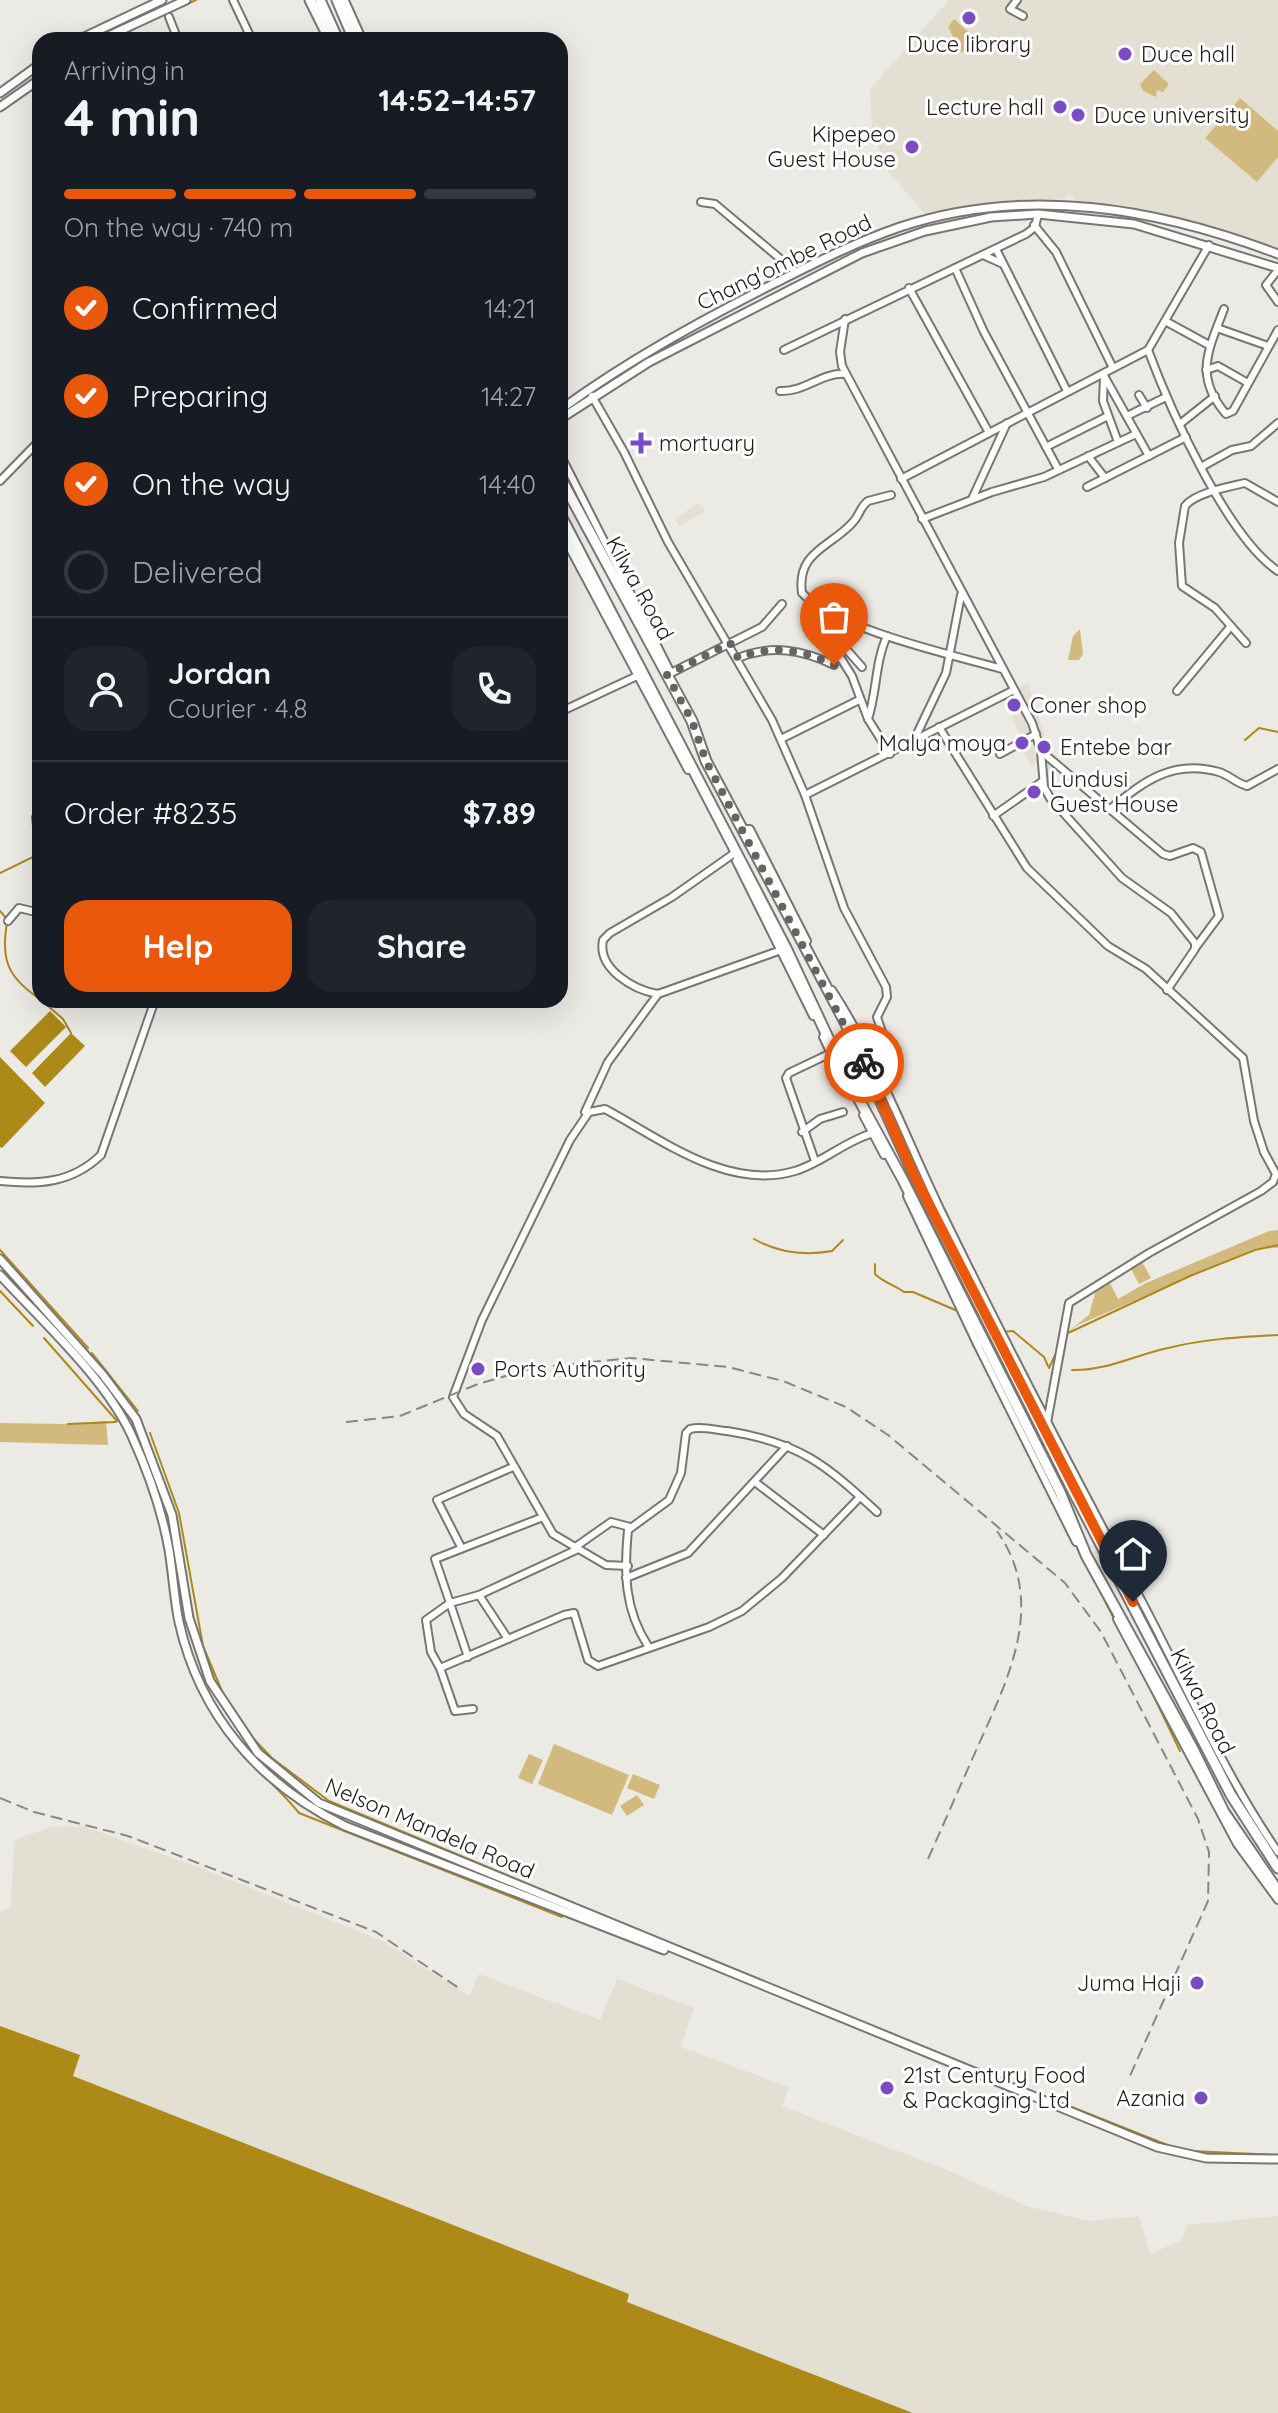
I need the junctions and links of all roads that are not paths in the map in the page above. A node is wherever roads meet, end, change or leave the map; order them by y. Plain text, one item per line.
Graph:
1 (162, 0) edge
2 (186, 0) edge
3 (233, 0) edge
4 (310, 0) edge
5 (320, 0) edge
6 (337, 0) edge
7 (343, 0) edge
8 (1017, 0) edge
9 (1023, 16) dead end
10 (169, 17) dead end
11 (95, 32) edge
12 (117, 32) edge
13 (175, 32) edge
14 (248, 32) edge
15 (326, 32) edge
16 (334, 32) edge
17 (351, 32) edge
18 (357, 32) edge
19 (32, 70) edge
20 (32, 85) edge
21 (0, 93) edge
22 (0, 107) edge
23 (701, 202) dead end
24 (1038, 214) junction
25 (1034, 225) junction
26 (1209, 245) junction
27 (996, 249) junction
28 (1278, 254) edge
29 (983, 255) junction
30 (1003, 264) junction
31 (955, 268) junction
32 (1278, 269) edge
33 (796, 272) junction
34 (909, 288) junction
35 (1278, 302) edge
36 (1224, 309) dead end
37 (845, 319) junction
38 (1167, 322) junction
39 (1217, 328) junction
40 (1278, 330) edge
41 (1209, 345) junction
42 (1268, 346) junction
43 (784, 350) dead end
44 (1148, 350) junction
45 (1113, 368) junction
46 (1205, 371) junction
47 (846, 374) junction
48 (1104, 375) junction
49 (1248, 383) junction
50 (780, 391) dead end
51 (1067, 391) junction
52 (1139, 395) dead end
53 (592, 396) junction
54 (1215, 396) junction
55 (1166, 397) junction
56 (568, 405) edge
57 (1147, 408) junction
58 (1026, 411) junction
59 (568, 414) edge
60 (1108, 416) junction
61 (1127, 416) junction
62 (1009, 420) junction
63 (1278, 423) edge
64 (1180, 424) junction
65 (988, 431) junction
66 (1136, 434) junction
67 (1186, 437) junction
68 (1118, 442) junction
69 (1046, 447) junction
70 (32, 448) edge
71 (1088, 456) junction
72 (1149, 456) junction
73 (1203, 466) junction
74 (1058, 469) junction
75 (568, 471) edge
76 (1105, 478) junction
77 (901, 479) junction
78 (0, 481) edge
79 (1087, 487) dead end
80 (568, 492) edge
81 (1215, 493) junction
82 (891, 495) dead end
83 (972, 499) junction
84 (1278, 502) edge
85 (922, 519) junction
86 (568, 530) edge
87 (568, 545) edge
88 (1278, 571) edge
89 (961, 595) junction
90 (812, 602) junction
91 (782, 604) dead end
92 (1231, 626) junction
93 (887, 636) junction
94 (837, 638) junction
95 (730, 643) junction
96 (1246, 643) dead end
97 (951, 654) junction
98 (738, 658) junction
99 (834, 665) dead end
100 (862, 667) dead end
101 (1002, 669) junction
102 (667, 675) junction
103 (639, 676) junction
104 (1014, 690) junction
105 (1177, 691) dead end
106 (859, 700) junction
107 (568, 708) edge
108 (868, 719) junction
109 (939, 727) junction
110 (1036, 734) junction
111 (781, 739) junction
112 (914, 740) junction
113 (1041, 751) junction
114 (890, 754) junction
115 (1000, 754) dead end
116 (1278, 769) edge
117 (1043, 781) junction
118 (805, 795) junction
119 (1110, 809) junction
120 (993, 816) junction
121 (734, 853) junction
122 (32, 911) edge
123 (8, 921) dead end
124 (1196, 947) junction
125 (784, 949) junction
126 (1167, 990) junction
127 (658, 994) junction
128 (152, 1008) edge
129 (832, 1053) junction
130 (879, 1053) dead end
131 (843, 1112) dead end
132 (582, 1122) junction
133 (802, 1132) junction
134 (873, 1133) junction
135 (815, 1161) junction
136 (0, 1181) edge
137 (0, 1259) edge
138 (0, 1275) edge
139 (980, 1342) junction
140 (1046, 1428) junction
141 (787, 1446) junction
142 (513, 1467) junction
143 (755, 1482) junction
144 (860, 1497) junction
145 (877, 1512) dead end
146 (543, 1517) junction
147 (630, 1527) junction
148 (824, 1535) junction
149 (461, 1547) junction
150 (575, 1549) junction
151 (628, 1566) junction
152 (626, 1578) junction
153 (479, 1595) junction
154 (450, 1603) junction
155 (508, 1639) junction
156 (648, 1646) junction
157 (468, 1657) junction
158 (440, 1668) junction
159 (473, 1709) dead end
160 (1278, 1852) edge
161 (1278, 1868) edge
162 (1278, 1891) edge
163 (1278, 1900) edge
164 (682, 1955) junction
165 (1278, 2159) edge

1 - 11 main road
2 - 12 main road
3 - 14 street
4 - 15 highway
5 - 16 highway
6 - 17 highway
7 - 18 highway
8 - 9 street
10 - 13 street
19 - 21 main road
20 - 22 main road
23 - 33 street
24 - 25 street
24 - 26 main road, Chang'ombe Road
24 - 53 main road, Chang'ombe Road
25 - 27 street
25 - 45 street
26 - 32 main road, Chang'ombe Road
26 - 38 street
27 - 29 street
27 - 30 street
28 - 33 main road, Chang'ombe Road
29 - 30 street
29 - 31 street
30 - 51 street
31 - 34 street
31 - 58 street
32 - 35 street
33 - 56 main road, Chang'ombe Road
34 - 37 street
34 - 65 street
36 - 39 street
37 - 43 street
37 - 47 street
38 - 41 street
38 - 44 street
39 - 41 street
39 - 42 street
40 - 42 street
41 - 46 street
42 - 49 street
44 - 45 street
44 - 55 street
45 - 48 street
46 - 49 street
46 - 54 street
47 - 50 street
47 - 77 street
48 - 51 street
48 - 60 street
48 - 61 street
49 - 54 street
51 - 58 street
52 - 57 street
53 - 59 main road, Chang'ombe Road
53 - 95 street
54 - 64 street
55 - 57 street
55 - 64 street
57 - 61 street
58 - 62 street
58 - 69 street
60 - 68 street
60 - 69 street
61 - 66 street
62 - 65 street
62 - 83 street
63 - 73 street
64 - 67 street
65 - 77 street
66 - 68 street
66 - 72 street
67 - 72 street
67 - 73 street
68 - 71 street
69 - 74 street
70 - 78 street
71 - 74 street
71 - 76 street
72 - 76 street
73 - 81 street
74 - 83 street
75 - 102 street
76 - 79 street
77 - 85 street
80 - 102 highway, Kilwa Road
81 - 84 street
81 - 88 street
81 - 92 street
82 - 90 street
83 - 85 street
85 - 89 street
86 - 103 highway, Kilwa Road
87 - 103 street
89 - 97 street
89 - 101 street
90 - 93 street
90 - 94 street
91 - 95 street
92 - 96 street
92 - 105 street
93 - 97 street
93 - 108 street
94 - 100 street
94 - 106 street
95 - 98 street
95 - 102 street
97 - 101 street
97 - 112 street
98 - 99 street
98 - 111 street
101 - 104 street
102 - 140 highway, Kilwa Road
103 - 107 street
103 - 121 highway, Kilwa Road
104 - 109 street
104 - 110 street
106 - 108 street
106 - 111 street
108 - 114 street
109 - 112 street
109 - 120 street
110 - 113 street
110 - 115 street
111 - 118 street
112 - 114 street
113 - 117 street
113 - 119 street
114 - 118 street
116 - 119 street
117 - 120 street
117 - 124 street
118 - 130 street
119 - 124 street
120 - 126 street
121 - 125 highway, Kilwa Road
121 - 127 street
122 - 123 street
124 - 126 street
125 - 127 street
125 - 129 highway, Kilwa Road
126 - 140 street
127 - 132 street
128 - 136 street
129 - 133 street
129 - 134 highway, Kilwa Road
131 - 133 street
132 - 135 street
132 - 142 street
133 - 135 street
134 - 135 street
134 - 139 highway, Kilwa Road
137 - 164 main road, Nelson Mandela Road
138 - 164 main road, Nelson Mandela Road
139 - 162 highway, Kilwa Road
139 - 163 street
140 - 160 street
140 - 161 highway, Kilwa Road
141 - 143 street
141 - 144 street
141 - 147 street
142 - 146 street
142 - 149 street
143 - 148 street
143 - 152 street
144 - 145 street
144 - 148 street
146 - 149 street
146 - 150 street
147 - 150 street
147 - 151 street
148 - 156 street
149 - 154 street
150 - 151 street
150 - 153 street
151 - 152 street
152 - 156 street
153 - 154 street
153 - 155 street
154 - 157 street
154 - 158 street
155 - 156 street
155 - 157 street
157 - 158 street
158 - 159 street
164 - 165 main road, Nelson Mandela Road

